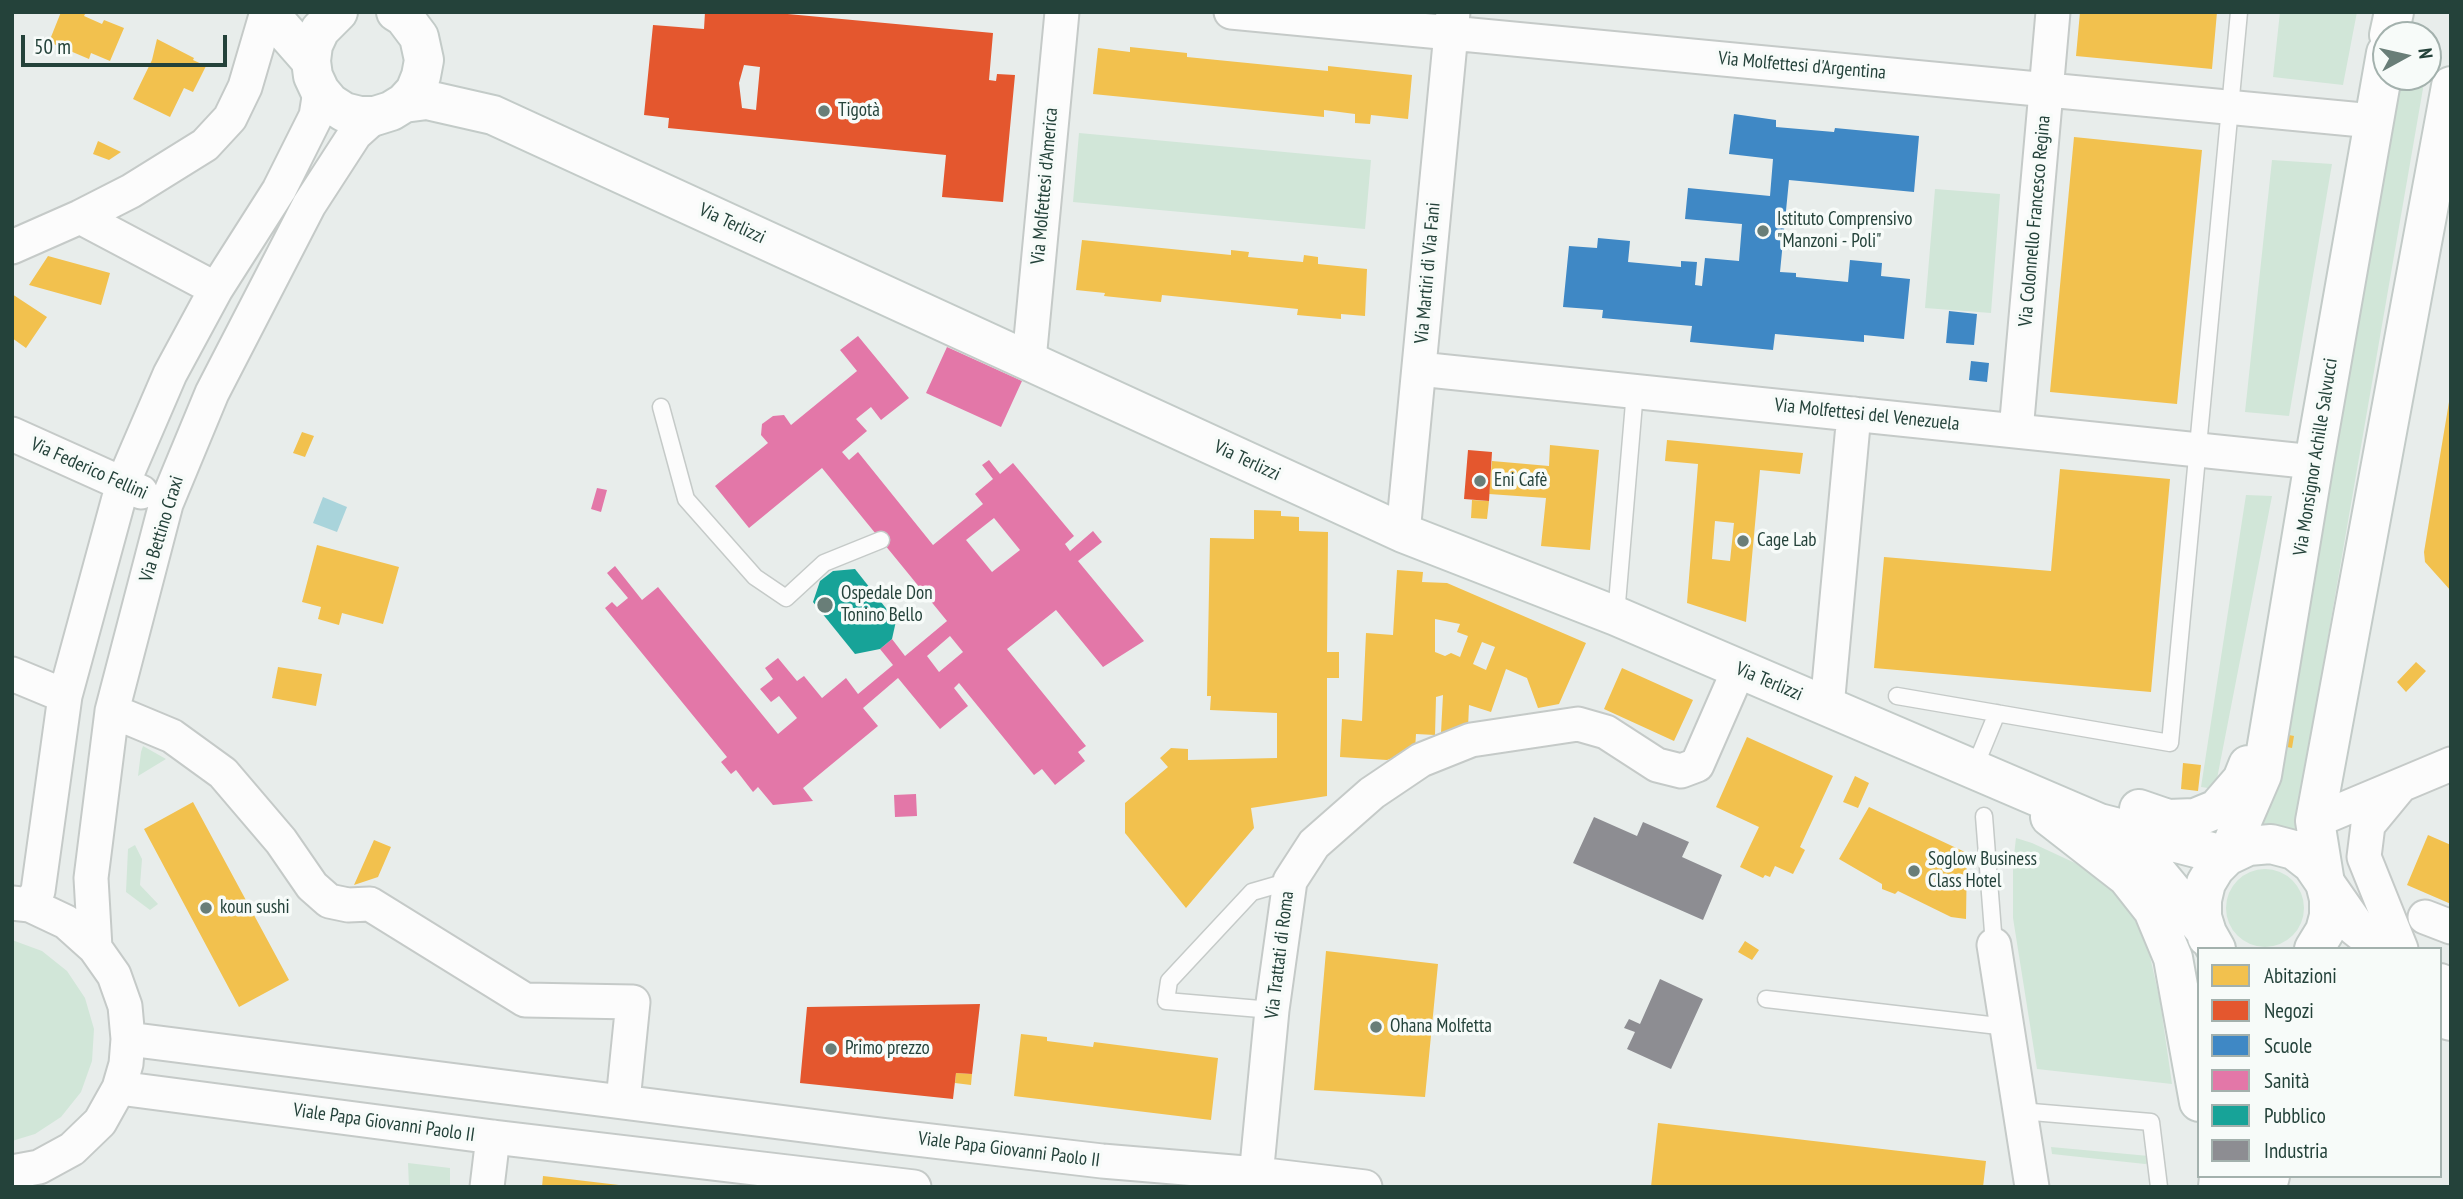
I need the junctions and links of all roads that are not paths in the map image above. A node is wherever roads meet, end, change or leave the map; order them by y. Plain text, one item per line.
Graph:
1 (267, 12) edge
2 (278, 12) edge
3 (1062, 12) edge
4 (1231, 12) edge
5 (2053, 12) edge
6 (2239, 12) edge
7 (323, 15) edge
8 (1452, 23) edge
9 (415, 28) edge
10 (315, 76) junction
11 (2451, 86) edge
12 (2046, 90) junction
13 (2379, 91) edge
14 (2231, 107) junction
15 (390, 109) junction
16 (493, 115) junction
17 (2373, 121) junction
18 (80, 217) junction
19 (12, 247) edge
20 (216, 289) junction
21 (1029, 360) junction
22 (1419, 369) junction
23 (1635, 391) junction
24 (661, 407) dead end
25 (1854, 414) junction
26 (2016, 431) junction
27 (12, 434) edge
28 (2198, 450) junction
29 (2314, 461) junction
30 (123, 484) junction
31 (166, 504) junction
32 (1403, 533) junction
33 (881, 540) dead end
34 (1616, 616) junction
35 (1739, 669) junction
36 (12, 674) edge
37 (65, 696) junction
38 (1897, 696) dead end
39 (2277, 697) junction
40 (1827, 707) junction
41 (112, 711) junction
42 (1997, 713) junction
43 (2451, 764) edge
44 (1974, 770) junction
45 (2010, 785) junction
46 (2401, 785) junction
47 (1984, 816) dead end
48 (2315, 821) junction
49 (2099, 823) junction
50 (2227, 856) junction
51 (1290, 881) junction
52 (2325, 883) junction
53 (21, 904) edge
54 (1994, 944) joint
55 (2211, 944) edge
56 (2315, 947) edge
57 (2381, 947) edge
58 (2399, 947) edge
59 (96, 948) junction
60 (1766, 999) dead end
61 (1272, 1010) junction
62 (2007, 1027) junction
63 (128, 1039) junction
64 (119, 1088) junction
65 (2197, 1090) edge
66 (639, 1104) junction
67 (2020, 1111) junction
68 (881, 1135) junction
69 (493, 1137) junction
70 (650, 1154) junction
71 (12, 1172) edge
72 (1256, 1180) edge
73 (875, 1182) junction
74 (2032, 1186) edge
75 (487, 1187) edge
76 (914, 1187) edge
77 (1365, 1187) edge
78 (2043, 1187) edge
79 (2158, 1187) edge

1 - 10 main road, Via Terlizzi
1 - 18 street
2 - 7 main road
3 - 21 street, Via Molfettesi d'America
4 - 8 street, Via Molfettesi d'Argentina
5 - 12 street, Via Colonnello Francesco Regina
6 - 14 lane
7 - 10 main road
8 - 12 street, Via Molfettesi d'Argentina
8 - 22 street, Via Martiri di Via Fani
9 - 15 main road
9 - 16 main road, Via Terlizzi
10 - 15 main road, Via Terlizzi
10 - 20 street
11 - 48 main road
12 - 14 street, Via Molfettesi d'Argentina
12 - 26 street, Via Colonnello Francesco Regina
13 - 17 main road, Via Monsignor Achille Salvucci
14 - 17 street, Via Molfettesi d'Argentina
14 - 28 lane
15 - 16 main road, Via Terlizzi
15 - 31 street, Via Bettino Craxi
16 - 21 main road, Via Terlizzi
17 - 29 main road, Via Monsignor Achille Salvucci
18 - 19 street
18 - 20 street
20 - 30 street
21 - 32 main road, Via Terlizzi
22 - 23 street, Via Molfettesi del Venezuela
22 - 32 street, Via Martiri di Via Fani
23 - 25 street, Via Molfettesi del Venezuela
23 - 34 lane
24 - 33 lane
25 - 26 street, Via Molfettesi del Venezuela
25 - 40 street
26 - 28 street, Via Molfettesi del Venezuela
27 - 30 street, Via Federico Fellini
28 - 29 street, Via Molfettesi del Venezuela
28 - 42 lane
29 - 39 main road, Via Monsignor Achille Salvucci
30 - 31 street, Via Federico Fellini
30 - 37 street
31 - 41 street, Via Bettino Craxi
32 - 34 main road, Via Terlizzi
34 - 35 main road, Via Terlizzi
35 - 40 main road, Via Terlizzi
35 - 51 street, Via Trattati di Roma
36 - 37 street
37 - 53 street
38 - 42 lane
39 - 45 main road, Via Terlizzi
39 - 50 main road, Via Monsignor Achille Salvucci
40 - 44 main road, Via Terlizzi
41 - 59 street, Via Bettino Craxi
41 - 66 street
42 - 44 lane
43 - 46 street
44 - 45 main road, Via Terlizzi
45 - 49 main road, Via Terlizzi
45 - 65 main road, Via Terlizzi
46 - 48 street
46 - 58 street
47 - 54 lane
48 - 52 main road
49 - 50 main road, Via Terlizzi
49 - 55 main road, Via Terlizzi
50 - 52 main road
50 - 55 main road, Via Monsignor Achille Salvucci
51 - 61 street, Via Trattati di Roma
51 - 61 lane
52 - 56 main road
52 - 57 main road
53 - 59 street
54 - 62 street
59 - 63 street
60 - 62 lane
61 - 72 street, Via Trattati di Roma
62 - 67 street
63 - 64 street
63 - 66 street, Viale Papa Giovanni Paolo II
64 - 69 street, Viale Papa Giovanni Paolo II
64 - 71 street
66 - 68 street, Viale Papa Giovanni Paolo II
66 - 70 street
67 - 74 street
67 - 79 lane
68 - 72 street, Viale Papa Giovanni Paolo II
68 - 73 street
69 - 70 street, Viale Papa Giovanni Paolo II
69 - 75 street
70 - 73 street, Viale Papa Giovanni Paolo II
72 - 77 street, Viale Papa Giovanni Paolo II
73 - 76 street, Viale Papa Giovanni Paolo II
74 - 78 lane

